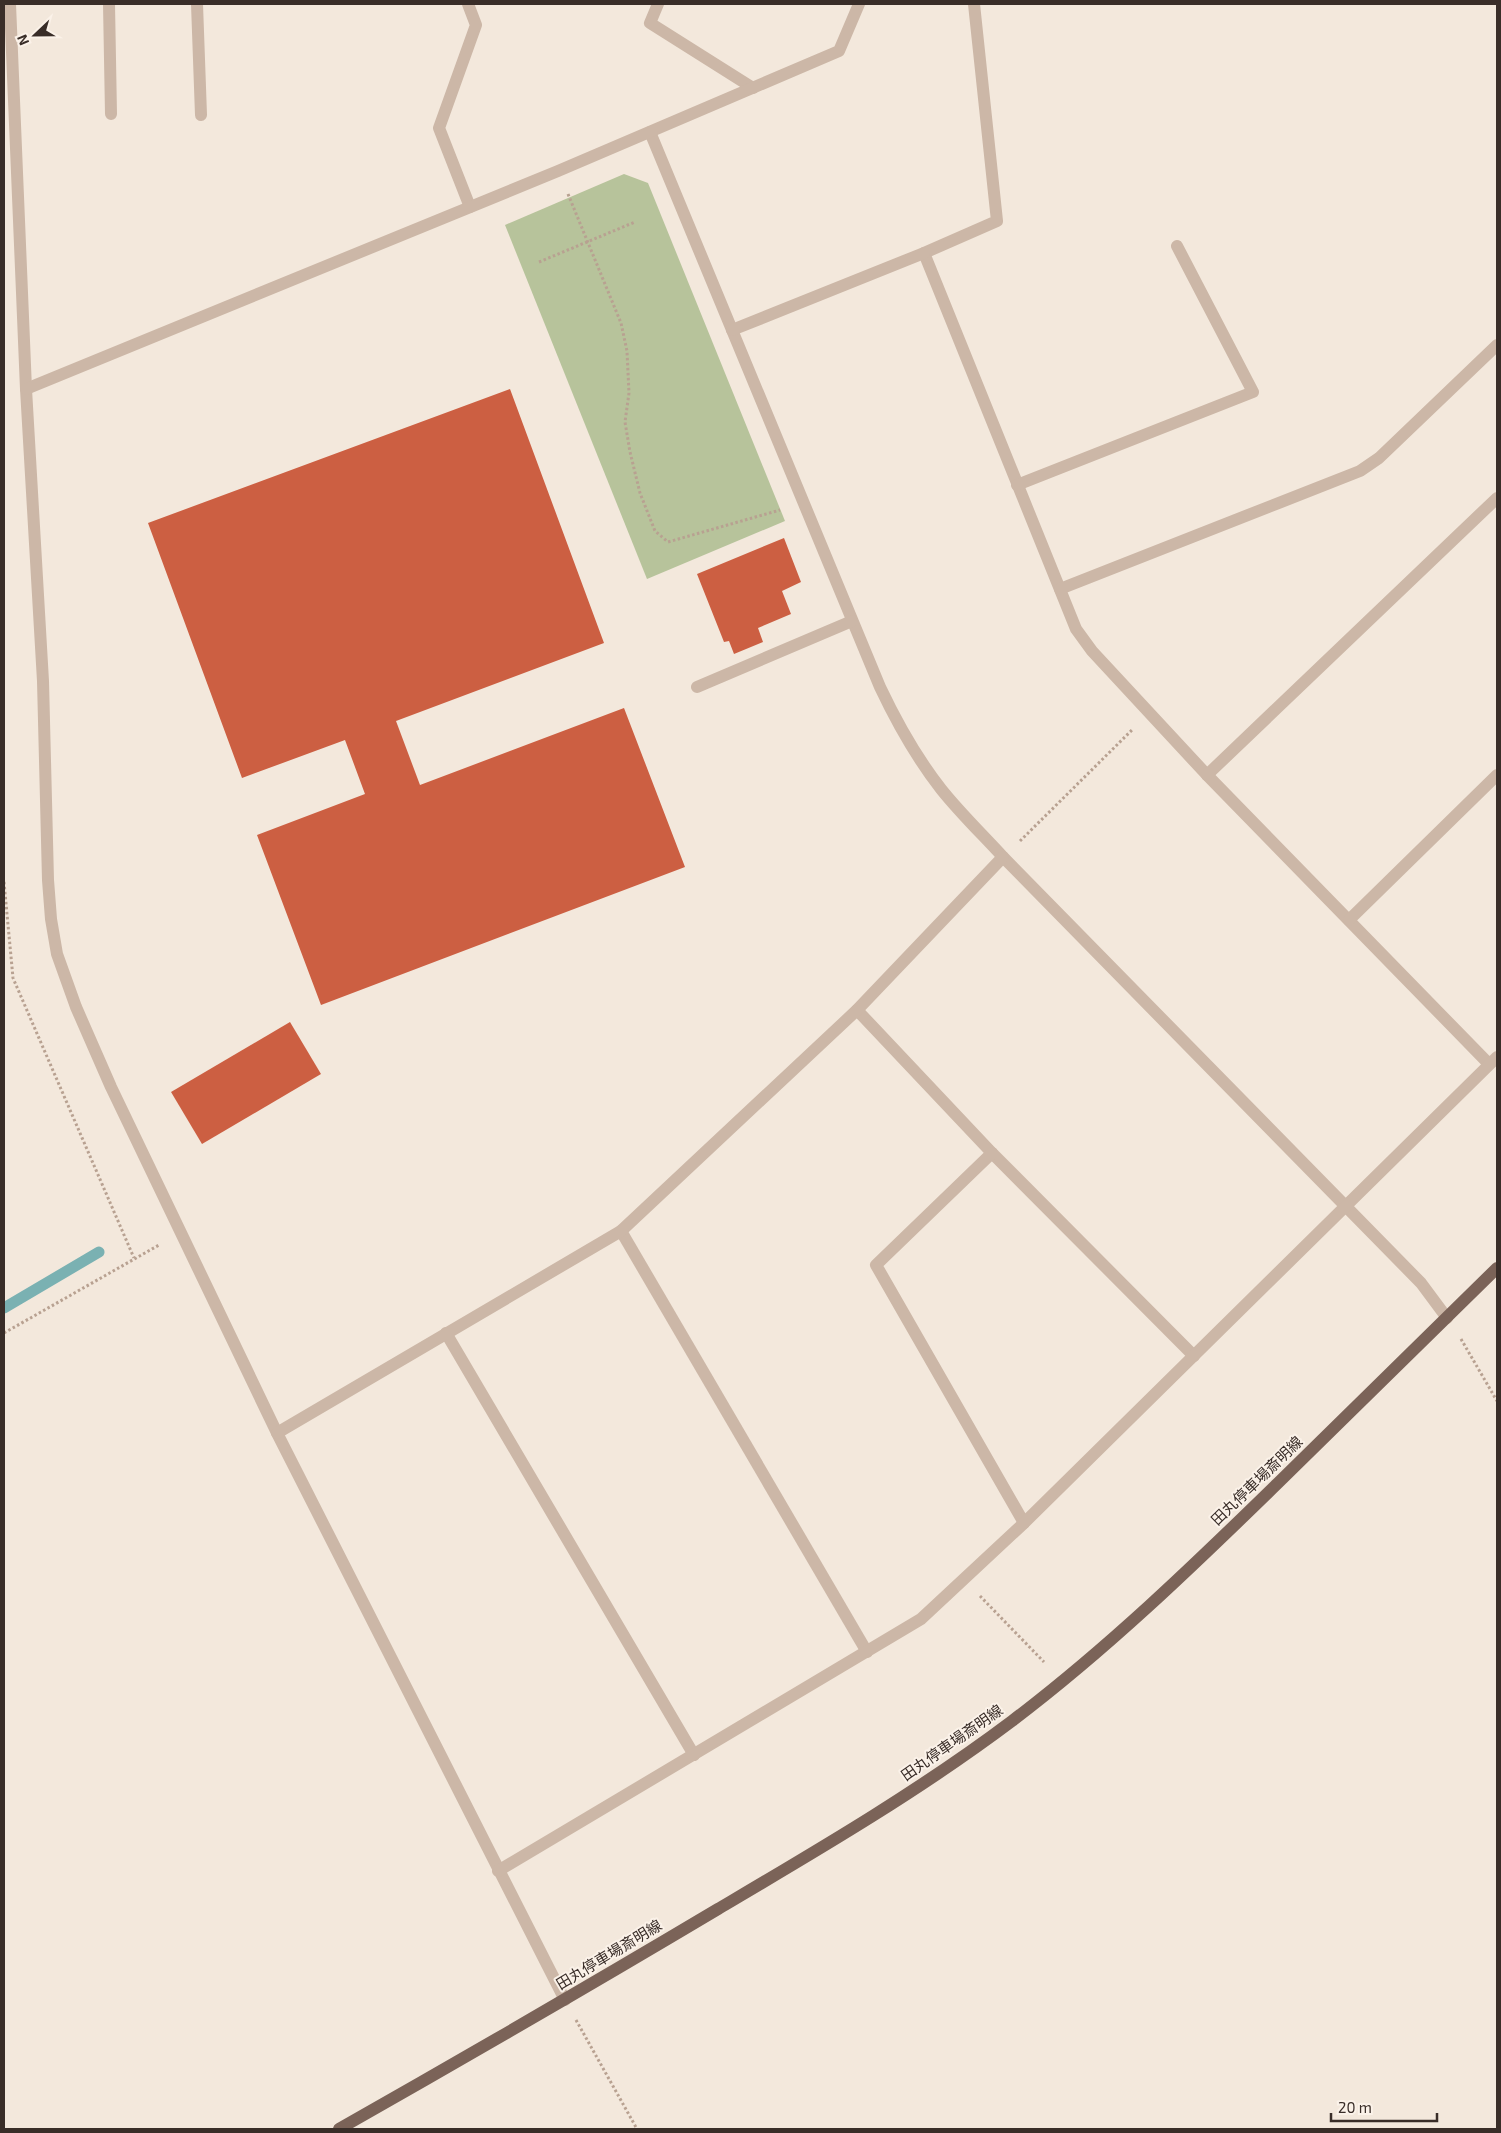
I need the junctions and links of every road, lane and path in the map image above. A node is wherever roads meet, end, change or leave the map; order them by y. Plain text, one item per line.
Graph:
1 (10, 4) edge
2 (109, 4) edge
3 (197, 4) edge
4 (468, 4) edge
5 (658, 4) edge
6 (859, 4) edge
7 (974, 4) edge
8 (7, 36) edge
9 (753, 88) junction
10 (111, 114) dead end
11 (201, 115) dead end
12 (650, 132) junction
13 (558, 170) junction
14 (470, 207) junction
15 (634, 222) dead end
16 (588, 241) junction
17 (1177, 246) dead end
18 (924, 253) junction
19 (539, 262) dead end
20 (732, 330) junction
21 (1497, 345) edge
22 (26, 389) junction
23 (1017, 485) junction
24 (1497, 498) edge
25 (804, 503) junction
26 (1060, 589) junction
27 (852, 621) junction
28 (697, 687) dead end
29 (1149, 713) junction
30 (1207, 775) junction
31 (1497, 775) edge
32 (1003, 857) junction
33 (4, 882) edge
34 (1350, 920) junction
35 (857, 1010) junction
36 (1493, 1061) edge
37 (992, 1153) junction
38 (1344, 1206) junction
39 (621, 1231) junction
40 (182, 1233) junction
41 (134, 1258) junction
42 (1497, 1268) edge
43 (1447, 1318) junction
44 (4, 1333) edge
45 (446, 1333) junction
46 (1194, 1356) junction
47 (1497, 1401) edge
48 (277, 1433) junction
49 (1024, 1523) junction
50 (963, 1579) junction
51 (867, 1652) junction
52 (1044, 1662) dead end
53 (694, 1755) junction
54 (498, 1871) junction
55 (564, 2000) junction
56 (339, 2129) edge
57 (637, 2129) edge

1 - 8 street
2 - 10 street
3 - 11 street
4 - 14 street
5 - 9 street
6 - 9 street
7 - 18 street
8 - 22 street
9 - 12 street
12 - 13 street
12 - 20 street
13 - 14 street
13 - 16 path
14 - 22 street
15 - 16 path
16 - 19 path
16 - 25 path
17 - 23 street
18 - 20 street
18 - 23 street
20 - 25 street
21 - 26 street
22 - 40 street
23 - 26 street
24 - 30 street
25 - 27 street
26 - 29 street
27 - 28 street
27 - 32 street
29 - 30 street
29 - 32 path
30 - 34 street
31 - 34 street
32 - 35 street
32 - 38 street
33 - 41 path
34 - 36 street
35 - 37 street
35 - 39 street
36 - 38 street
37 - 46 street
37 - 49 street
38 - 43 street
38 - 46 street
39 - 45 street
39 - 51 street
40 - 41 path
40 - 48 street
41 - 44 path
42 - 43 main road, 田丸停車場斎明線
43 - 47 path
43 - 55 main road, 田丸停車場斎明線
45 - 48 street
45 - 53 street
46 - 49 street
48 - 54 street
49 - 50 street
50 - 51 street
50 - 52 path
51 - 53 street
53 - 54 street
54 - 55 street
55 - 56 main road, 田丸停車場斎明線
55 - 57 path

